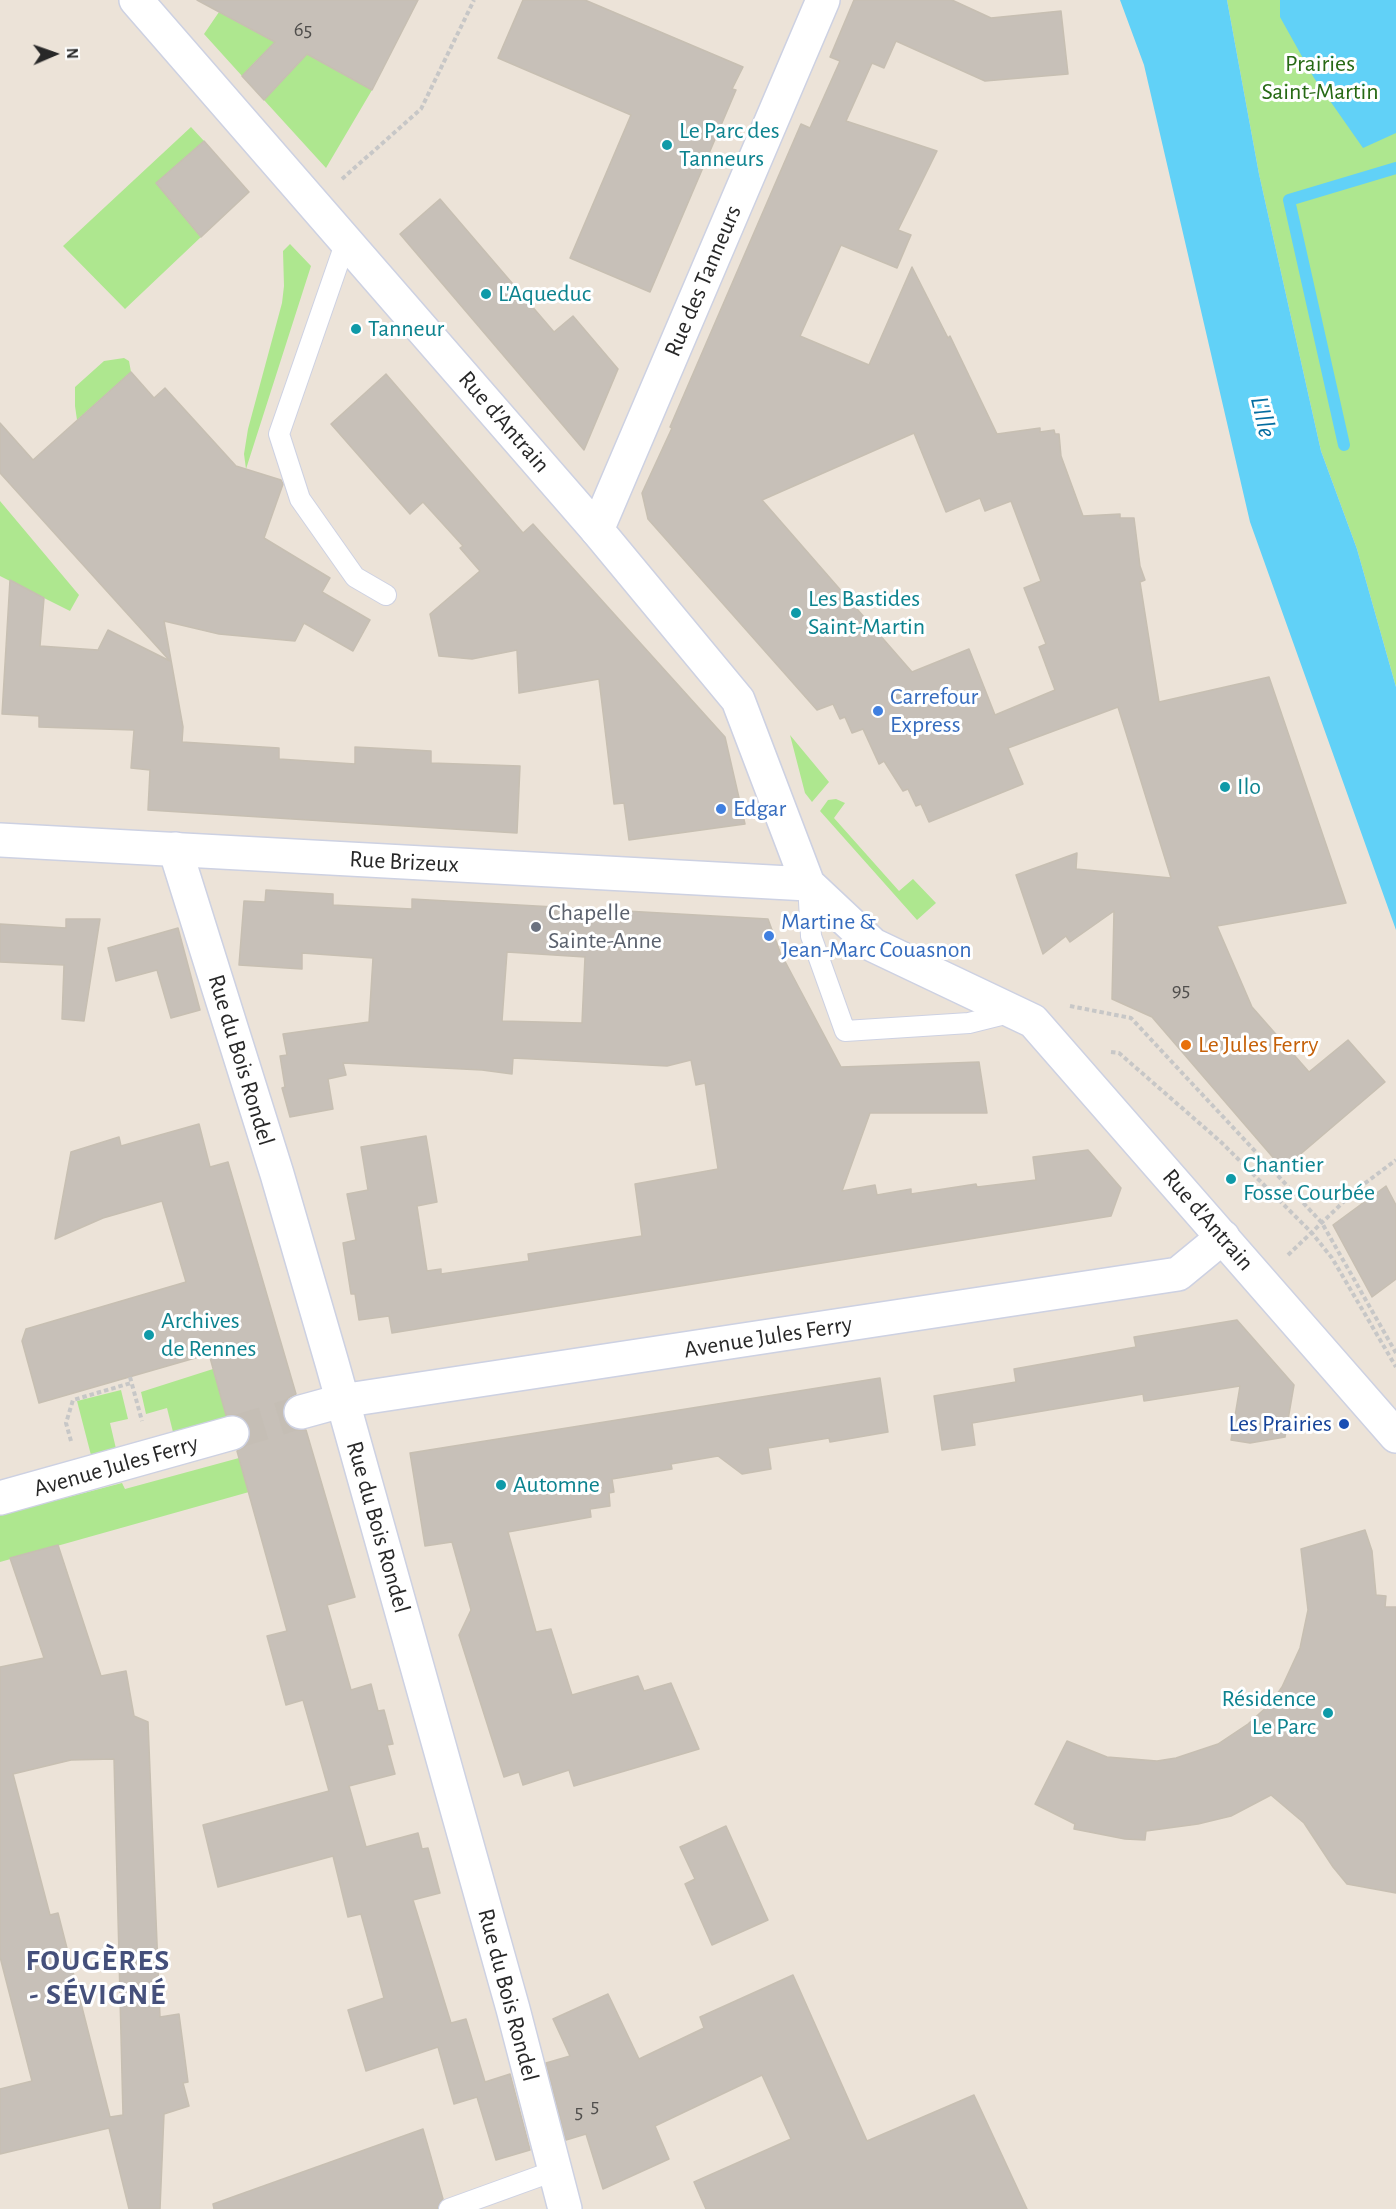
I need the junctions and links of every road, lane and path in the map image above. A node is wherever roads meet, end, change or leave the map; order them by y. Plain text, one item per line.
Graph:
1 (136, 0) edge
2 (474, 0) edge
3 (823, 0) edge
4 (313, 204) junction
5 (346, 242) junction
6 (597, 530) junction
7 (386, 594) dead end
8 (0, 840) edge
9 (175, 849) junction
10 (808, 884) junction
11 (1023, 1016) junction
12 (1056, 1047) junction
13 (1396, 1160) edge
14 (1322, 1223) junction
15 (1312, 1233) junction
16 (1223, 1237) junction
17 (1262, 1281) junction
18 (1396, 1353) edge
19 (1396, 1367) edge
20 (134, 1395) dead end
21 (341, 1401) junction
22 (301, 1412) tunnel mouth
23 (232, 1432) tunnel mouth
24 (1396, 1436) edge
25 (80, 1476) junction
26 (0, 1498) edge
27 (554, 2170) junction
28 (448, 2209) edge
29 (565, 2209) edge

1 - 4 street, Rue d'Antrain
2 - 4 path
3 - 6 street, Rue des Tanneurs
4 - 5 street, Rue d'Antrain
5 - 6 street, Rue d'Antrain
5 - 7 lane
6 - 10 street, Rue d'Antrain
8 - 9 street, Rue Brizeux
9 - 10 street, Rue Brizeux
9 - 21 street, Rue du Bois Rondel
10 - 11 street, Rue d'Antrain
10 - 11 lane, Rue d'Antrain
11 - 12 street, Rue d'Antrain
11 - 14 path
12 - 15 path
12 - 16 street, Rue d'Antrain
13 - 14 path
14 - 15 path
14 - 18 path
15 - 17 path
15 - 19 path
16 - 17 street, Rue d'Antrain
16 - 21 street, Avenue Jules Ferry
17 - 24 street, Rue d'Antrain
20 - 25 path
21 - 22 street, Avenue Jules Ferry
21 - 27 street, Rue du Bois Rondel
23 - 25 street, Avenue Jules Ferry
25 - 26 street, Avenue Jules Ferry
27 - 28 lane
27 - 29 street, Rue du Bois Rondel

